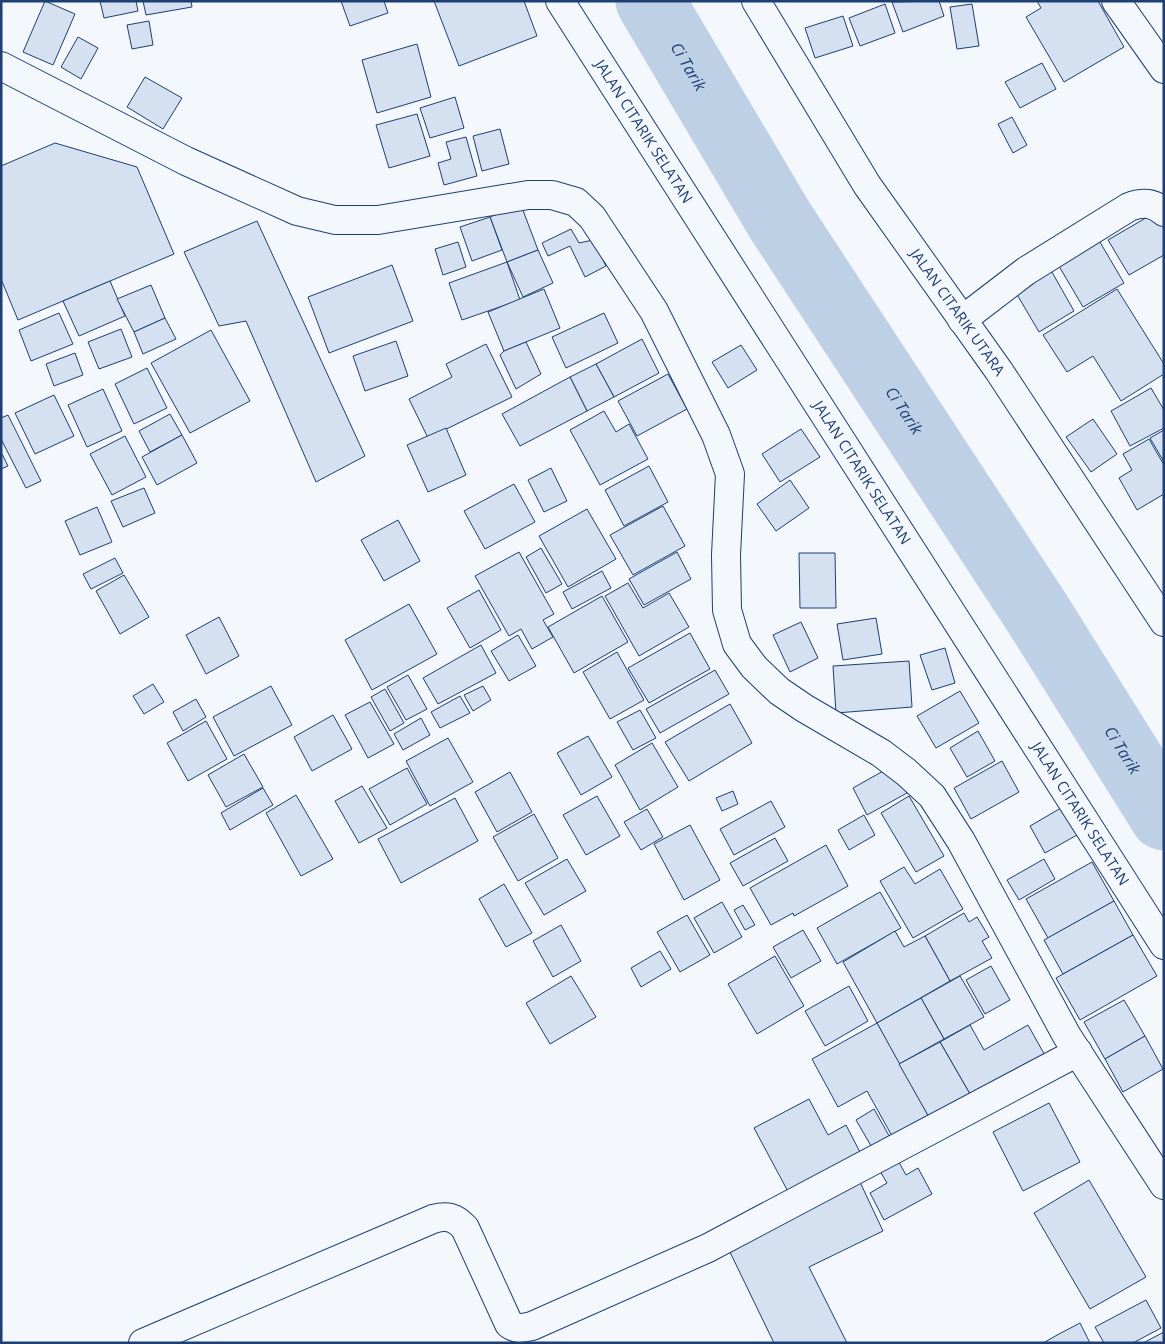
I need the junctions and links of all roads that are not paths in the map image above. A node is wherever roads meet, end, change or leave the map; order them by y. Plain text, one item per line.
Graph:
1 (560, 1) edge
2 (756, 1) edge
3 (1116, 1) edge
4 (1, 66) edge
5 (1164, 68) edge
6 (1164, 212) edge
7 (962, 320) junction
8 (1164, 622) edge
9 (1164, 945) edge
10 (1078, 1052) junction
11 (1164, 1185) edge
12 (143, 1343) edge

1 - 9 street, JALAN CITARIK SELATAN
2 - 7 street, JALAN CITARIK UTARA
3 - 5 street
4 - 10 street
6 - 7 street
7 - 8 street, JALAN CITARIK UTARA
10 - 11 street
10 - 12 street

